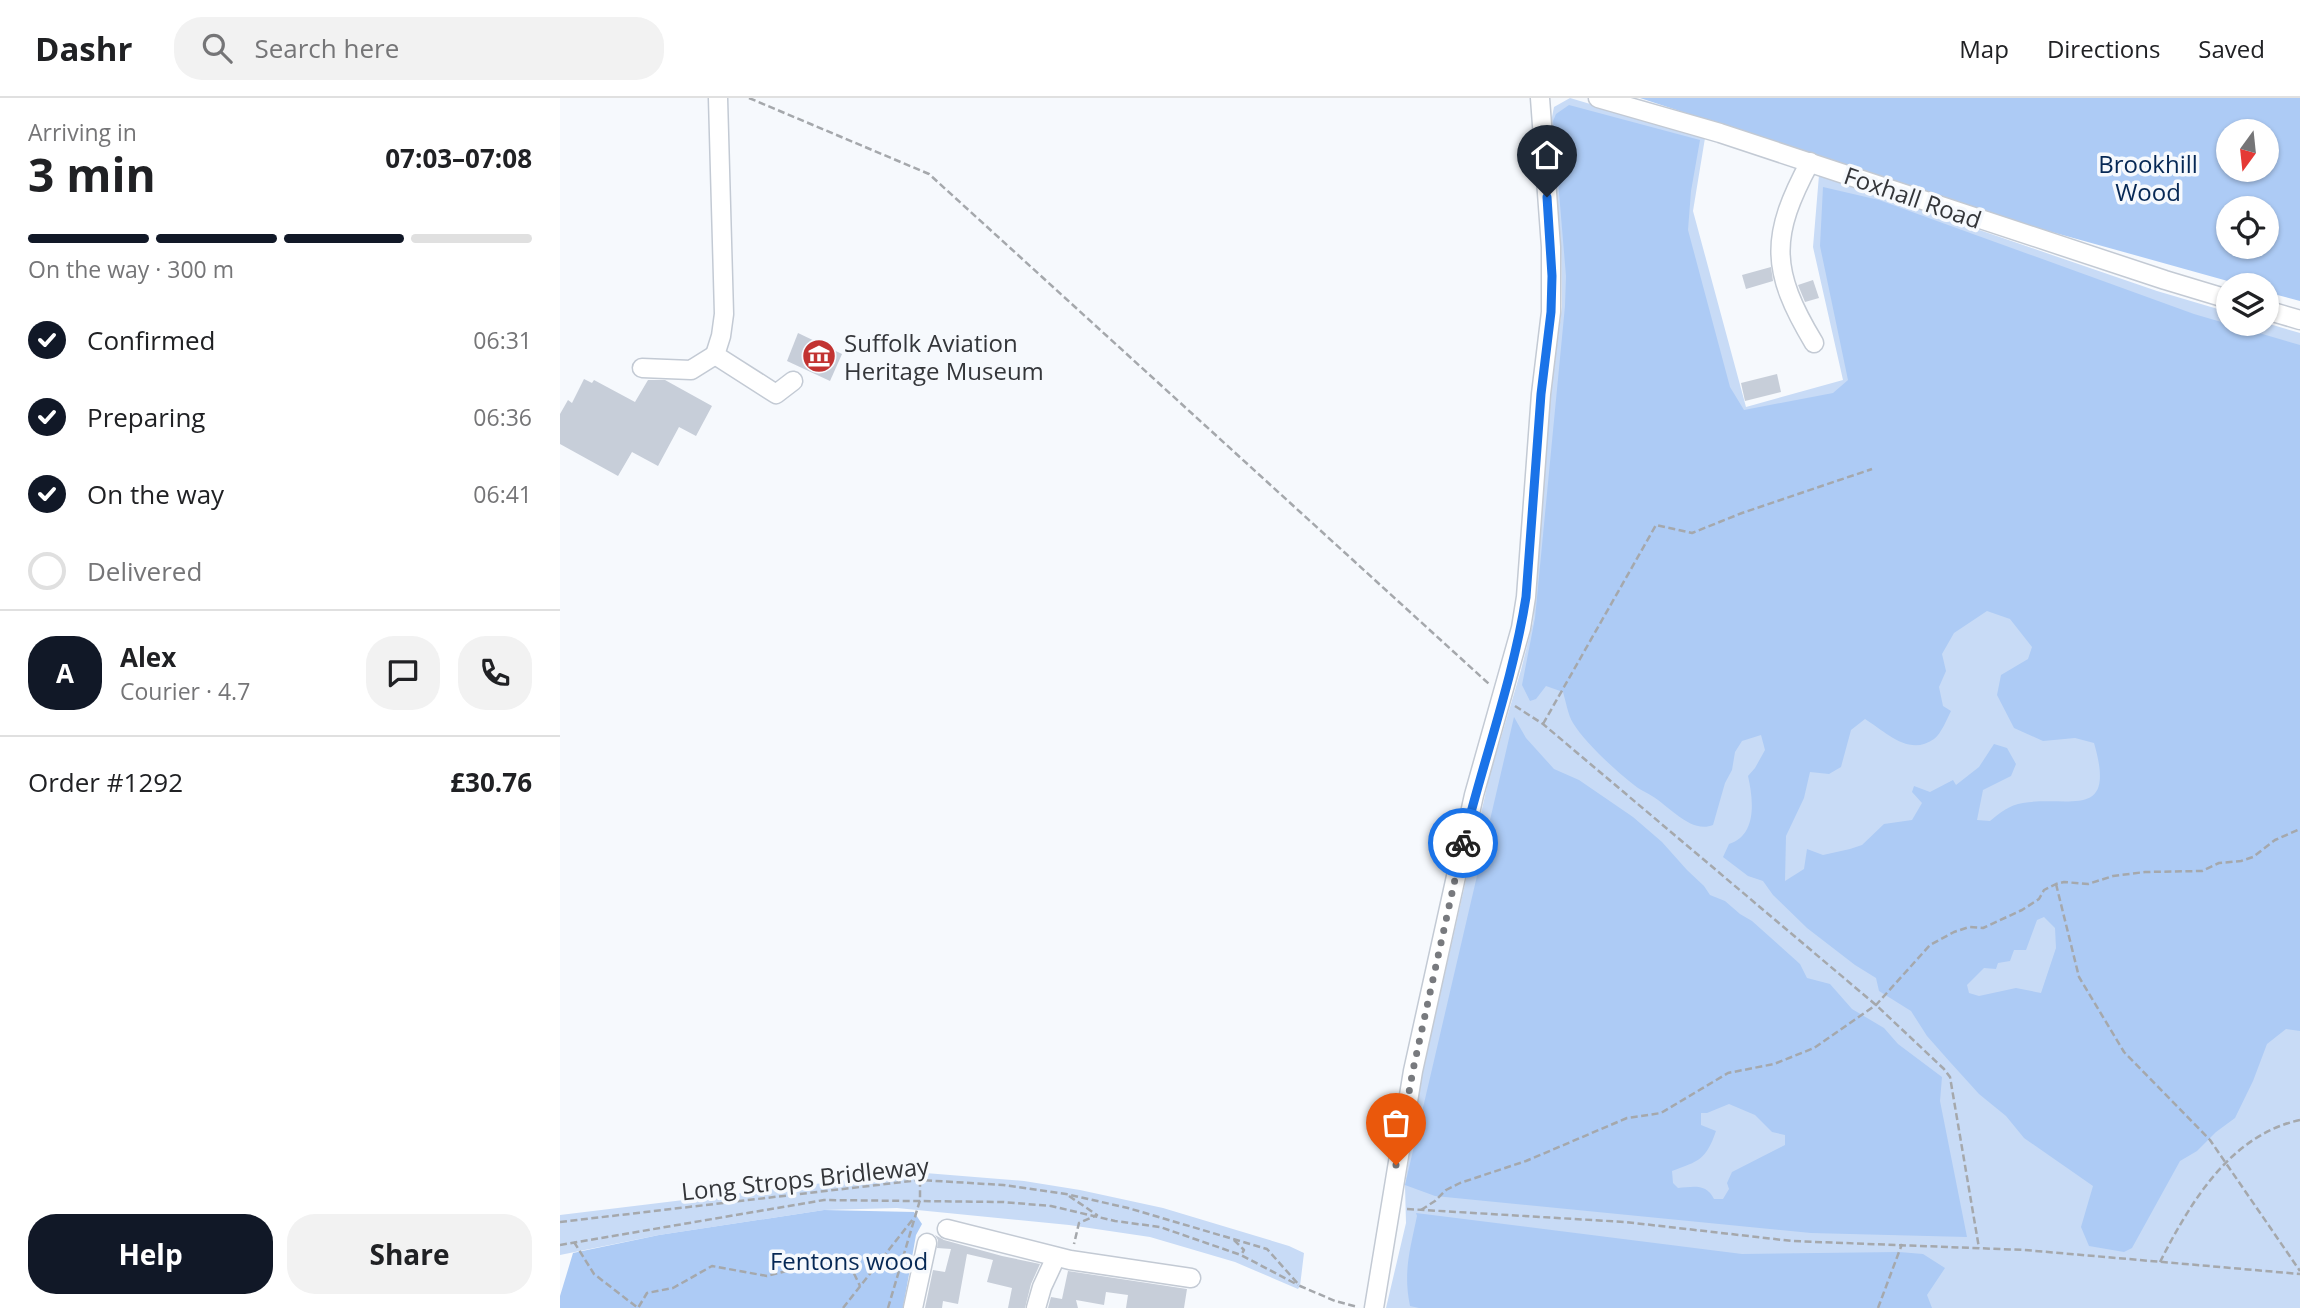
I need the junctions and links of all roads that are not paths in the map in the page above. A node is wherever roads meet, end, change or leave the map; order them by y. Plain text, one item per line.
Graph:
1 (718, 98) edge
2 (1540, 98) edge
3 (1598, 98) edge
4 (1810, 162) junction
5 (2216, 295) edge
6 (2279, 314) edge
7 (2300, 320) edge
8 (1814, 343) dead end
9 (715, 355) junction
10 (642, 368) dead end
11 (793, 381) dead end
12 (947, 1229) dead end
13 (927, 1243) dead end
14 (1063, 1259) junction
15 (1191, 1278) dead end
16 (913, 1308) edge
17 (1036, 1308) edge
18 (1374, 1308) edge

1 - 9 street
2 - 18 street
3 - 4 street, Foxhall Road
4 - 5 street, Foxhall Road
4 - 8 street
6 - 7 street
9 - 10 street
9 - 11 street
12 - 14 street
13 - 16 street
14 - 15 street
14 - 17 street

